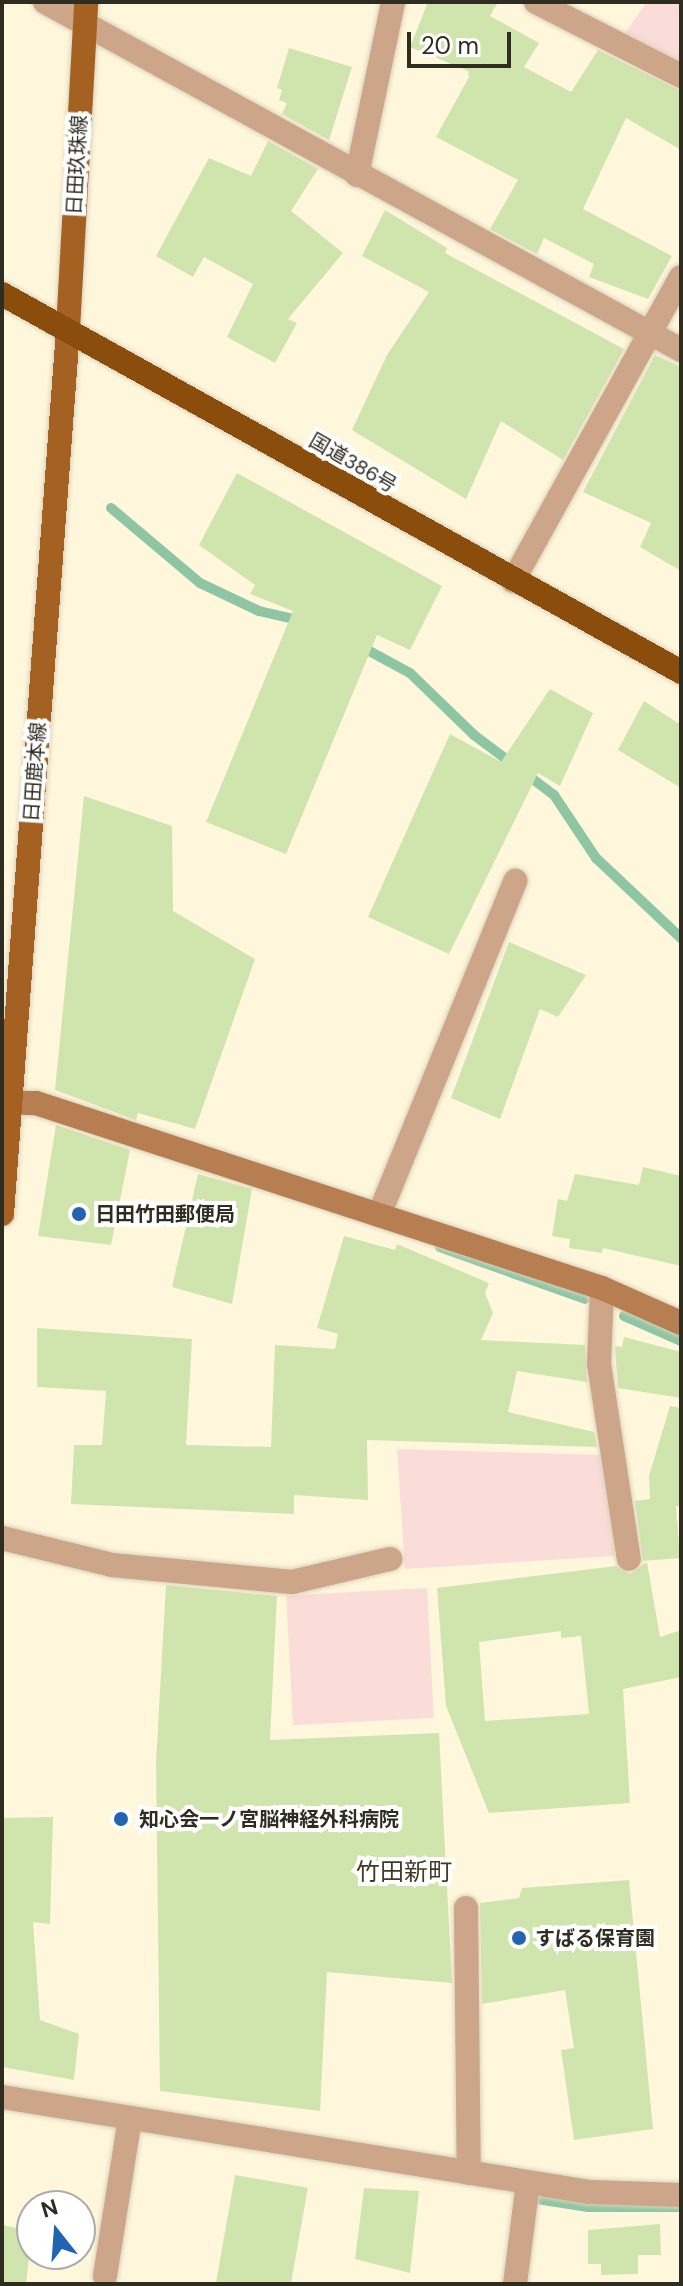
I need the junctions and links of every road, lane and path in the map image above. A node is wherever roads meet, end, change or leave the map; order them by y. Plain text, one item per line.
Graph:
1 (45, 2) edge
2 (393, 2) edge
3 (536, 2) edge
4 (85, 13) edge
5 (681, 76) edge
6 (357, 175) junction
7 (681, 277) edge
8 (2, 294) edge
9 (68, 329) junction
10 (650, 333) junction
11 (681, 350) edge
12 (513, 581) junction
13 (681, 672) edge
14 (515, 881) dead end
15 (6, 1102) edge
16 (2, 1214) edge
17 (379, 1215) junction
18 (602, 1288) junction
19 (681, 1323) edge
20 (2, 1538) edge
21 (390, 1559) dead end
22 (629, 1559) dead end
23 (466, 1908) dead end
24 (2, 2097) edge
25 (130, 2118) junction
26 (469, 2173) junction
27 (528, 2183) junction
28 (681, 2195) edge
29 (105, 2276) dead end
30 (515, 2284) edge

1 - 4 street
2 - 6 street
3 - 5 street
4 - 6 street
4 - 9 main road, 日田玖珠線
6 - 10 street
7 - 10 street
8 - 9 highway, 国道386号
9 - 12 highway, 国道386号
9 - 15 main road, 日田鹿本線
10 - 11 street
10 - 12 street
12 - 13 highway, 国道386号
14 - 17 street
15 - 16 main road, 日田鹿本線
15 - 17 street
17 - 18 street
18 - 19 street
18 - 22 street
20 - 21 street
23 - 26 street
24 - 25 street
25 - 26 street
25 - 29 street
26 - 27 street
27 - 28 street
27 - 30 street

